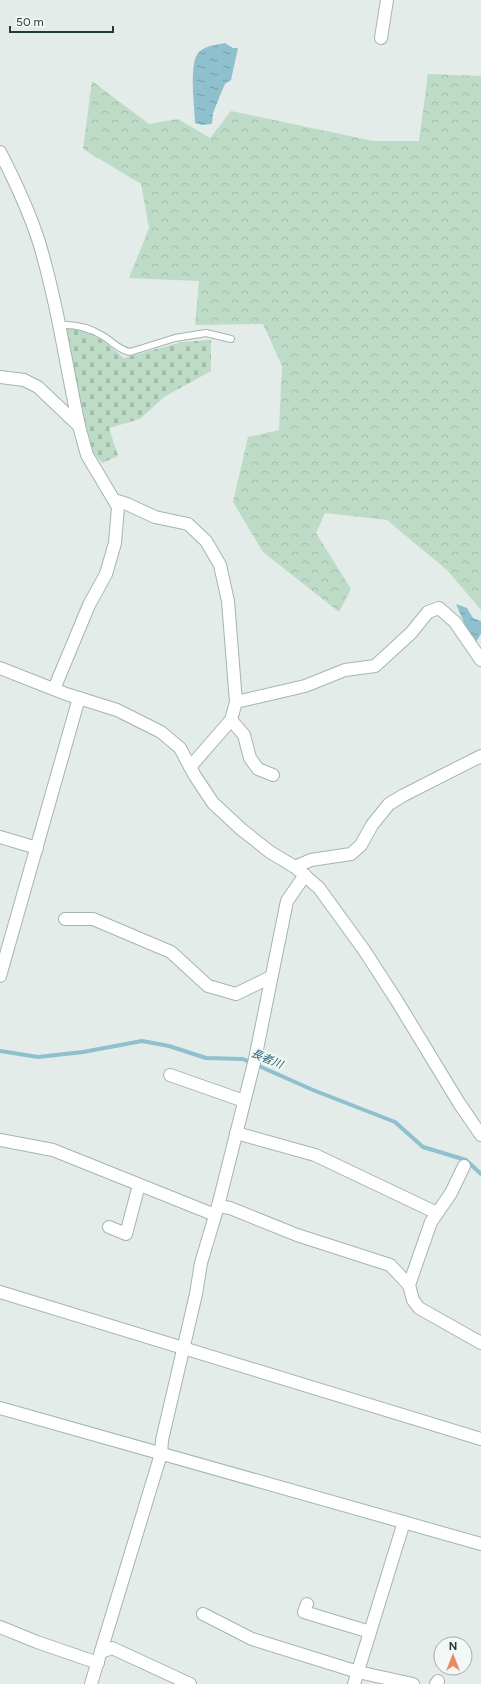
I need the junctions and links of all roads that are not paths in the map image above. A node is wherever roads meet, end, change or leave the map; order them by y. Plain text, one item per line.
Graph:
1 (387, 0) edge
2 (381, 38) dead end
3 (0, 152) edge
4 (58, 325) junction
5 (231, 339) dead end
6 (0, 377) edge
7 (79, 426) junction
8 (114, 500) junction
9 (481, 660) edge
10 (0, 668) edge
11 (54, 689) junction
12 (79, 698) junction
13 (236, 702) junction
14 (231, 720) junction
15 (481, 756) edge
16 (190, 767) junction
17 (273, 775) dead end
18 (0, 837) edge
19 (37, 848) junction
20 (300, 872) junction
21 (65, 919) dead end
22 (0, 976) edge
23 (271, 976) junction
24 (170, 1075) dead end
25 (244, 1101) junction
26 (236, 1133) junction
27 (481, 1135) edge
28 (0, 1140) edge
29 (464, 1166) dead end
30 (139, 1186) junction
31 (217, 1211) junction
32 (437, 1214) junction
33 (109, 1227) dead end
34 (409, 1285) junction
35 (0, 1292) edge
36 (481, 1343) edge
37 (184, 1347) junction
38 (0, 1408) edge
39 (481, 1439) edge
40 (161, 1454) junction
41 (404, 1522) junction
42 (481, 1544) edge
43 (307, 1604) dead end
44 (203, 1614) dead end
45 (0, 1627) edge
46 (370, 1632) junction
47 (99, 1657) junction
48 (358, 1672) junction
49 (91, 1684) edge
50 (190, 1684) edge
51 (354, 1684) edge
52 (413, 1684) edge

1 - 2 street
3 - 4 street
4 - 5 lane
4 - 7 street
6 - 7 street
7 - 8 street
8 - 11 street
8 - 13 street
9 - 13 street
10 - 11 street
11 - 12 street
12 - 16 street
12 - 19 street
13 - 14 street
14 - 16 street
14 - 17 street
15 - 20 street
16 - 20 street
18 - 19 street
19 - 22 street
20 - 23 street
20 - 27 street
21 - 23 street
23 - 25 street
24 - 25 street
25 - 26 street
26 - 31 street
26 - 32 street
28 - 30 street
29 - 32 street
30 - 31 street
30 - 33 street
31 - 34 street
31 - 37 street
32 - 34 street
34 - 36 street
35 - 37 street
37 - 39 street
37 - 40 street
38 - 40 street
40 - 41 street
40 - 47 street
41 - 42 street
41 - 46 street
43 - 46 street
44 - 48 street
45 - 47 street
46 - 48 street
47 - 49 street
47 - 50 street
48 - 51 street
48 - 52 street

